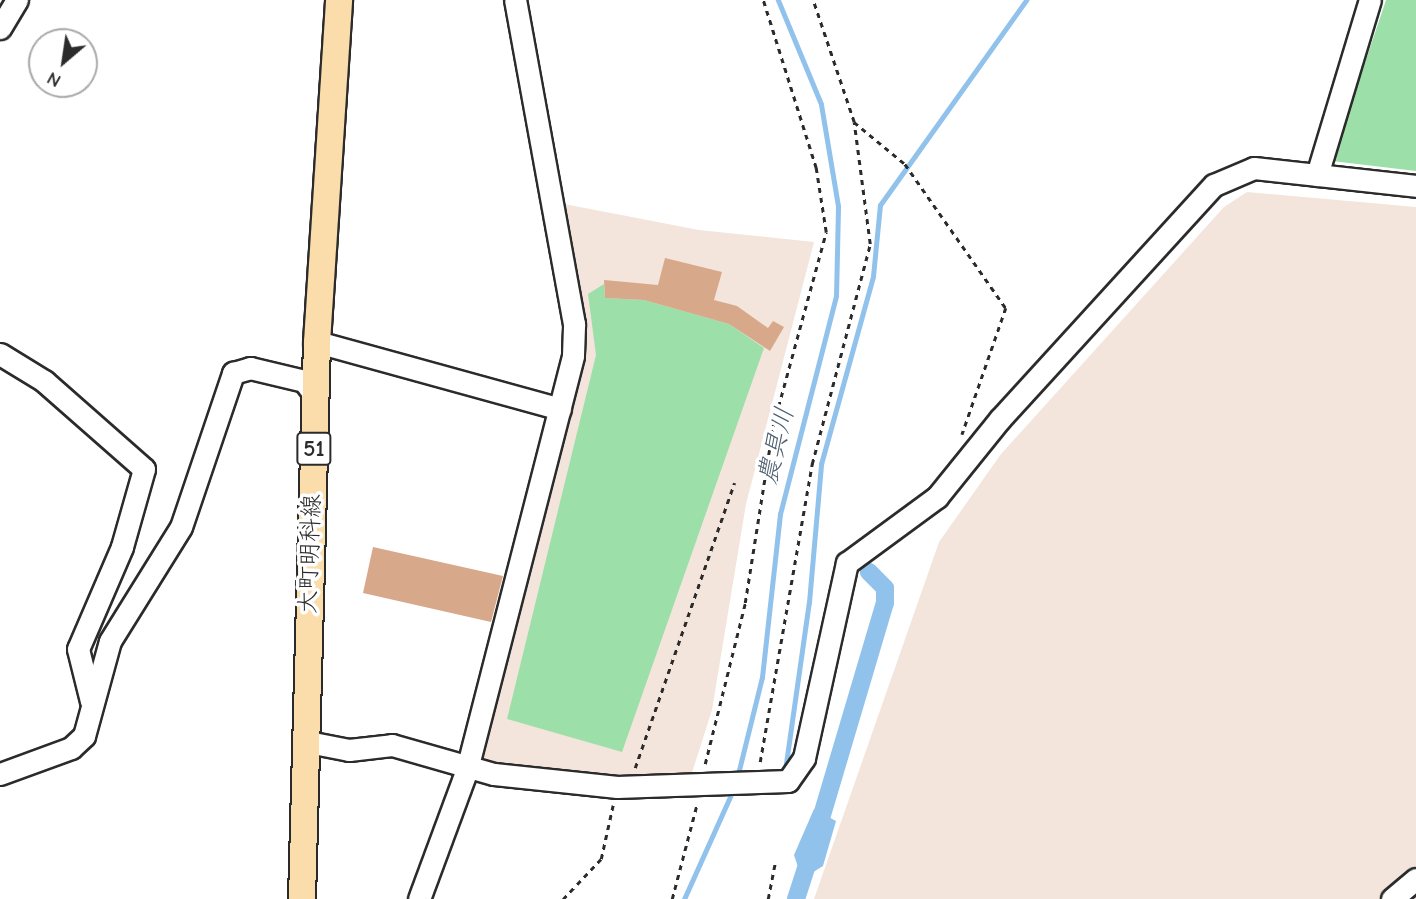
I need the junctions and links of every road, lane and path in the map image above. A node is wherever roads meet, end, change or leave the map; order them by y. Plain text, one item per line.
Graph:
1 (17, 0) edge
2 (339, 0) edge
3 (515, 0) edge
4 (764, 0) edge
5 (813, 0) edge
6 (1370, 0) edge
7 (0, 28) edge
8 (854, 122) junction
9 (1317, 175) junction
10 (1416, 186) edge
11 (317, 342) junction
12 (0, 354) edge
13 (316, 397) junction
14 (560, 409) junction
15 (958, 473) junction
16 (734, 483) dead end
17 (94, 709) junction
18 (303, 741) junction
19 (467, 769) junction
20 (0, 775) edge
21 (753, 782) junction
22 (702, 783) junction
23 (617, 787) junction
24 (775, 862) dead end
25 (1416, 879) edge
26 (302, 899) edge
27 (419, 899) edge
28 (563, 899) edge
29 (672, 899) edge
30 (768, 899) edge
31 (1392, 899) edge

1 - 7 street
2 - 11 main road, 大町明科線 / 51
3 - 14 street
4 - 22 path
5 - 8 path
6 - 9 street
8 - 15 path
8 - 21 path
9 - 10 street
9 - 15 street
11 - 13 main road, 大町明科線 / 51
11 - 14 street
12 - 17 street
13 - 17 street
13 - 18 main road, 大町明科線 / 51
14 - 19 street
15 - 21 street
16 - 23 path
17 - 20 street
18 - 19 street
18 - 26 main road, 大町明科線 / 51
19 - 23 street
19 - 27 street
21 - 22 street
22 - 23 street
22 - 29 path
23 - 28 path
24 - 30 path
25 - 31 street

